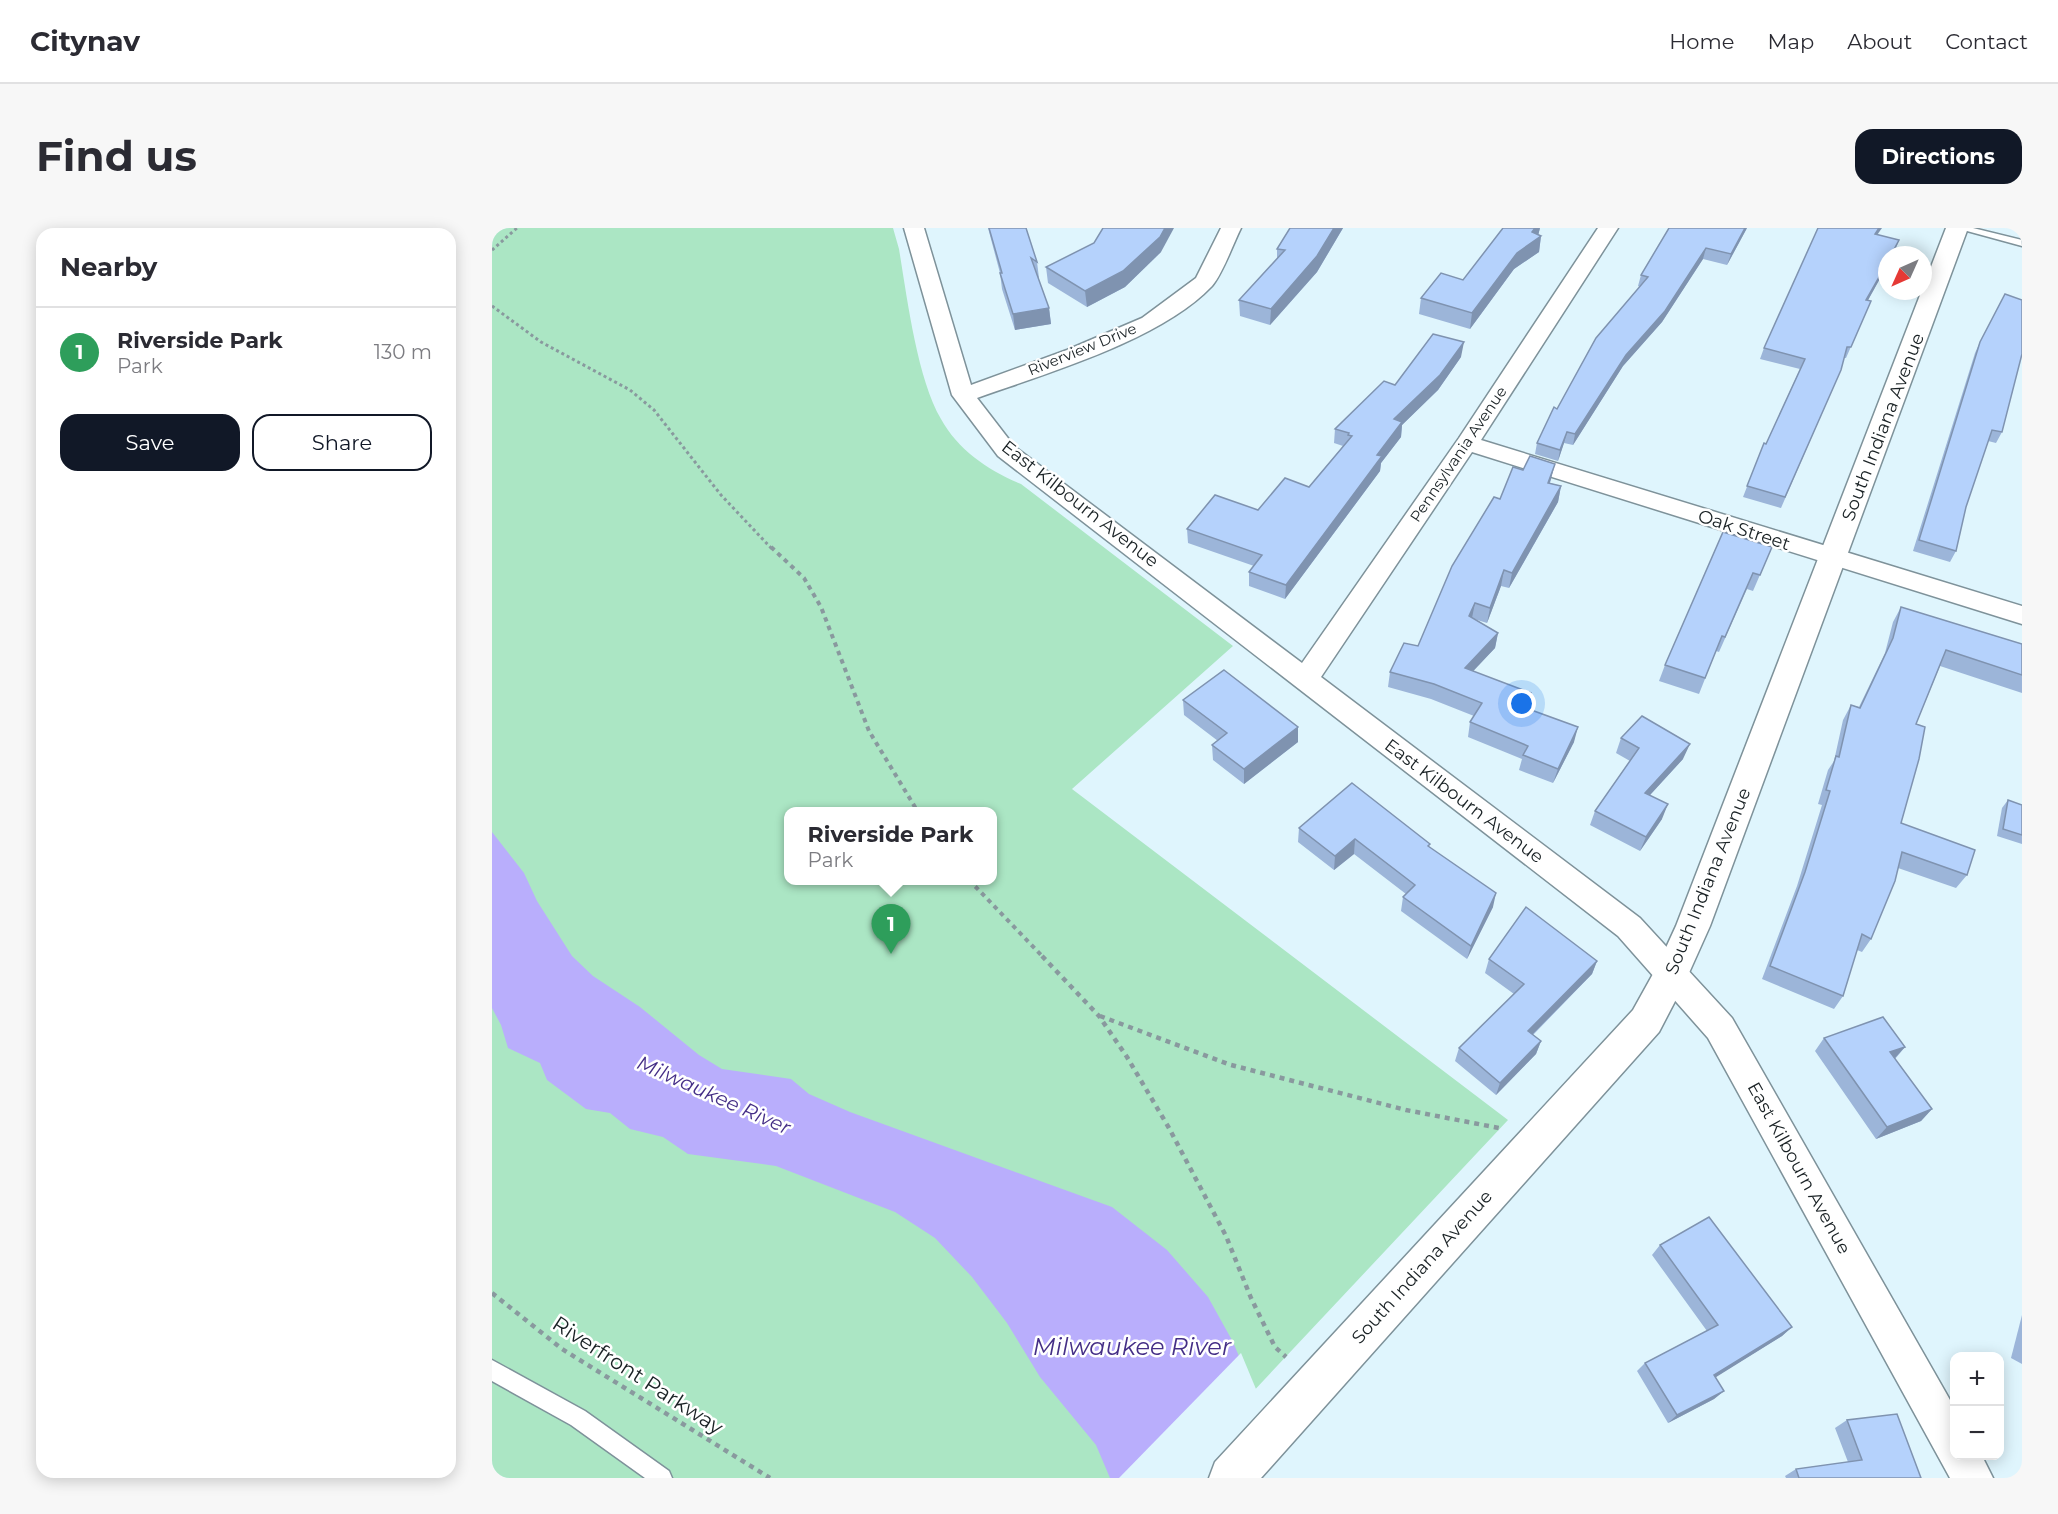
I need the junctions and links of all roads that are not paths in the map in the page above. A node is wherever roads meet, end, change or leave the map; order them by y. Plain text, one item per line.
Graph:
1 (914, 228) edge
2 (1231, 228) edge
3 (1608, 228) edge
4 (1959, 228) edge
5 (2022, 243) edge
6 (963, 395) junction
7 (1467, 442) junction
8 (1833, 559) junction
9 (2022, 615) edge
10 (1305, 679) junction
11 (1672, 972) junction
12 (492, 1370) edge
13 (1950, 1438) edge
14 (1963, 1460) edge
15 (662, 1478) edge
16 (1231, 1478) edge
17 (1973, 1478) edge

1 - 6 street, East Kilbourn Avenue
2 - 6 street, Riverview Drive
3 - 7 street, Pennsylvania Avenue
4 - 5 lane
4 - 8 street, South Indiana Avenue
6 - 10 street, East Kilbourn Avenue
7 - 8 street, Oak Street
7 - 10 street, Pennsylvania Avenue
8 - 9 street, Oak Street
8 - 11 street, South Indiana Avenue
10 - 11 street, East Kilbourn Avenue
11 - 13 street, East Kilbourn Avenue
11 - 16 street, South Indiana Avenue
12 - 15 lane
14 - 17 street

